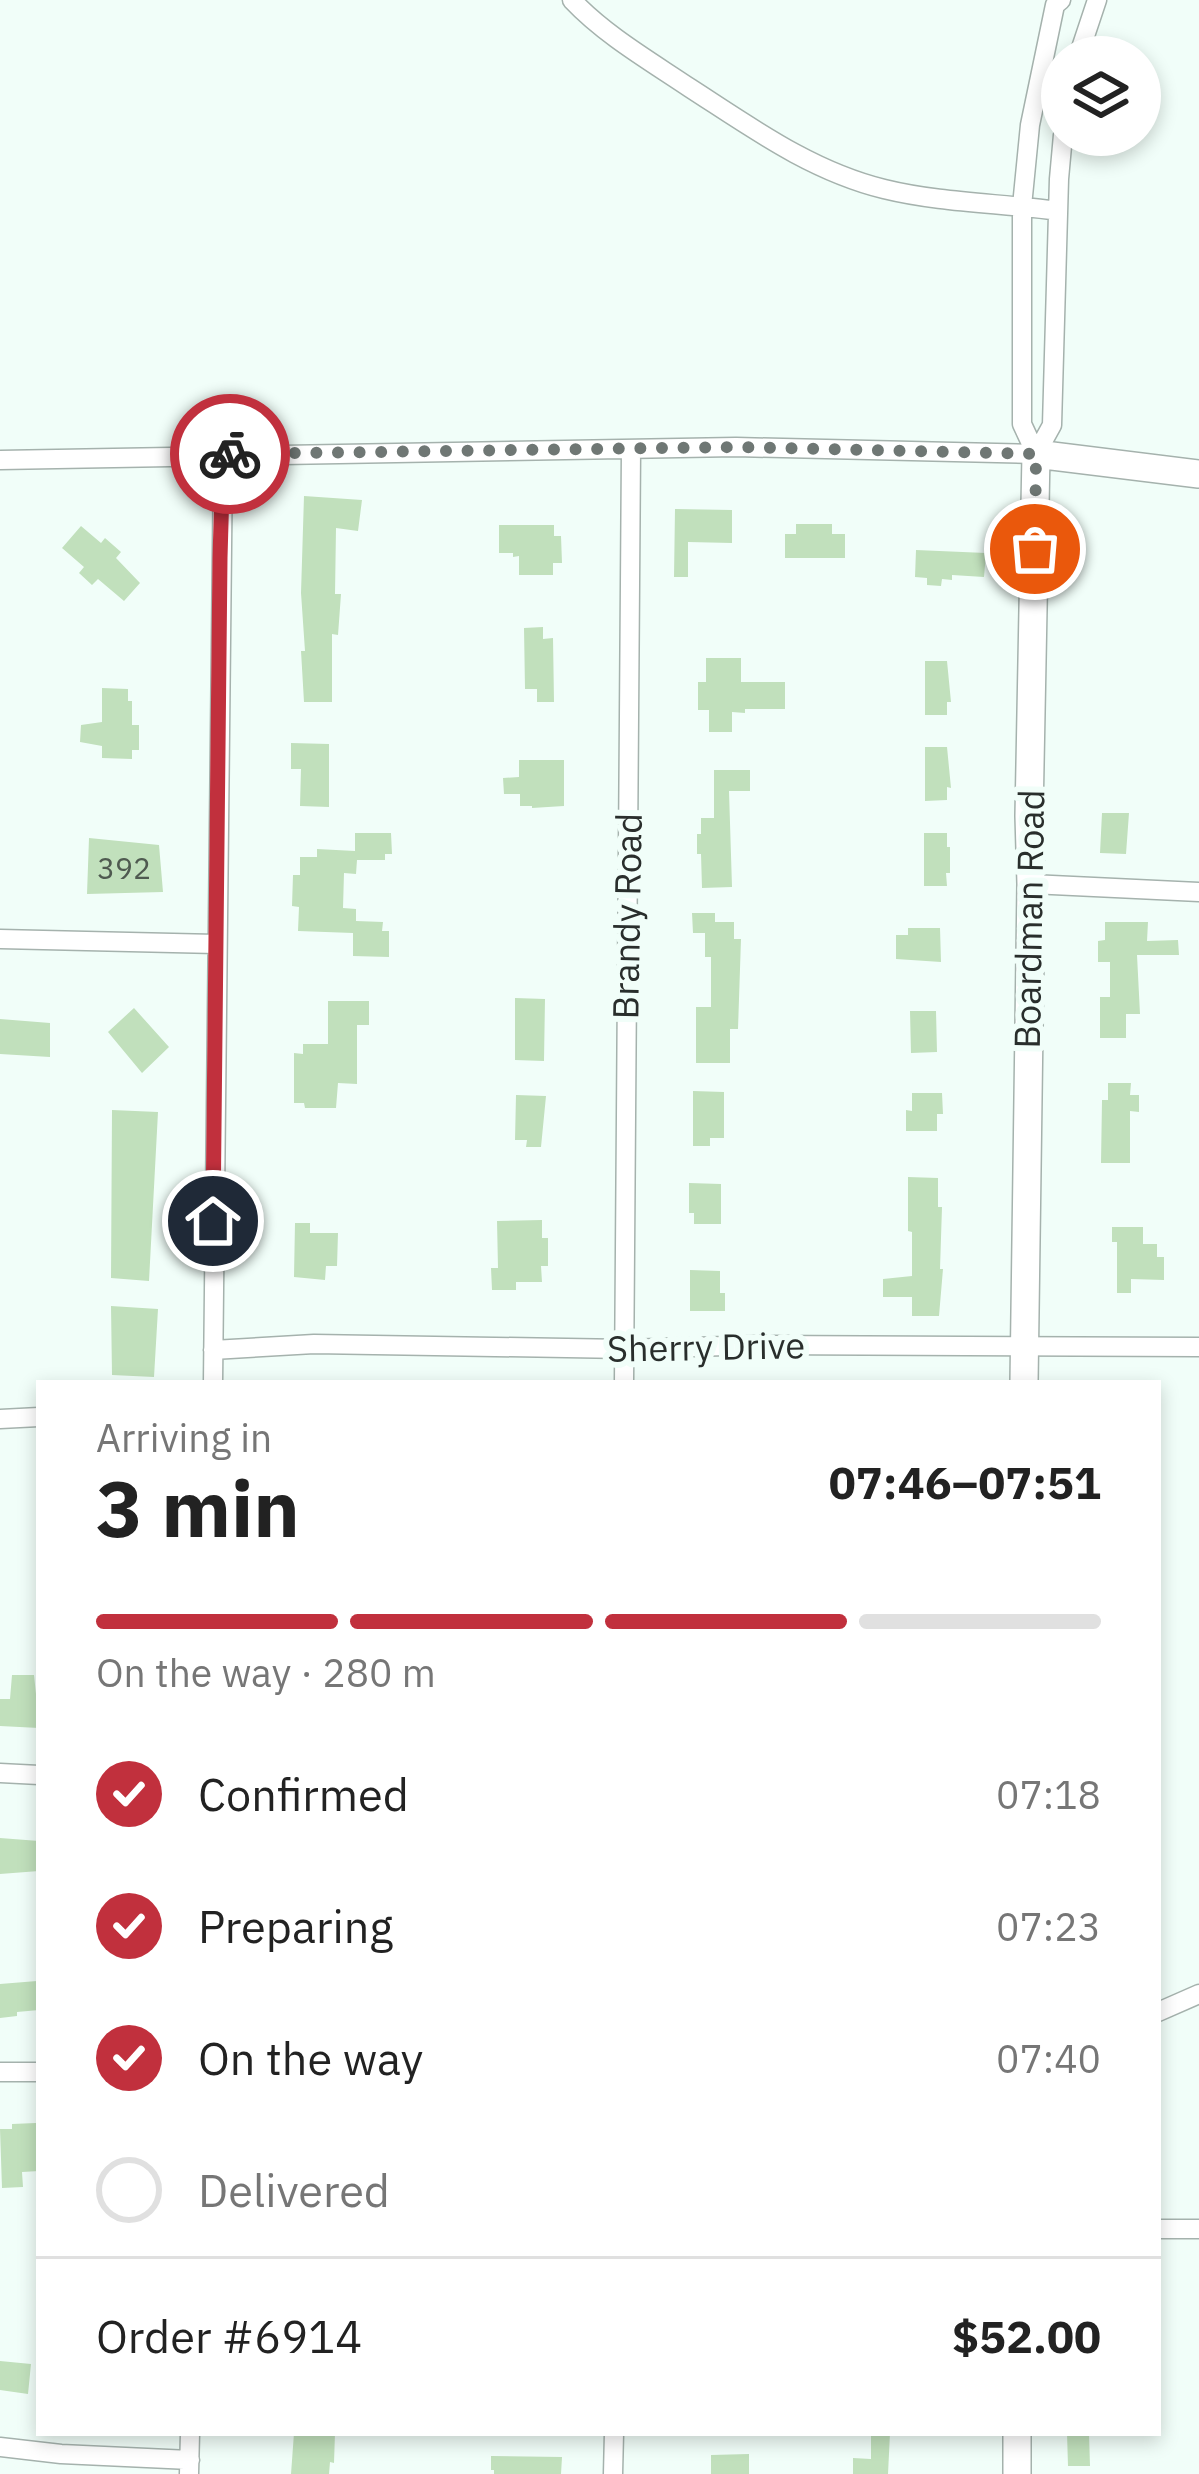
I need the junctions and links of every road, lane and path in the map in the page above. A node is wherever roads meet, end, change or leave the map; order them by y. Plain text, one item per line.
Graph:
1 (572, 0) edge
2 (1097, 0) edge
3 (1056, 2) edge
4 (1085, 36) edge
5 (1062, 156) edge
6 (1022, 206) junction
7 (1058, 211) junction
8 (631, 450) junction
9 (223, 454) junction
10 (1036, 454) junction
11 (0, 460) edge
12 (1199, 473) edge
13 (1031, 884) junction
14 (1199, 892) edge
15 (0, 939) edge
16 (216, 944) junction
17 (1024, 1346) junction
18 (1199, 1347) edge
19 (625, 1349) junction
20 (213, 1350) junction
21 (213, 1380) edge
22 (624, 1380) edge
23 (1024, 1380) edge
24 (36, 1418) edge
25 (0, 1419) edge
26 (0, 1773) edge
27 (36, 1775) edge
28 (1199, 1994) edge
29 (1161, 2011) edge
30 (0, 2072) edge
31 (36, 2072) edge
32 (1161, 2229) edge
33 (1199, 2229) edge
34 (190, 2436) edge
35 (614, 2436) edge
36 (1017, 2436) edge
37 (0, 2446) edge
38 (190, 2467) edge
39 (613, 2474) edge
40 (1017, 2474) edge

1 - 6 street
2 - 4 street
3 - 6 street, Boardman Road
5 - 7 street, Boardman Road
6 - 7 street
6 - 10 street, Boardman Road
7 - 10 street, Boardman Road
8 - 9 street
8 - 10 street
8 - 19 street, Brandy Road
9 - 11 street
9 - 16 street
10 - 12 street
10 - 13 street, Boardman Road
13 - 14 street
13 - 17 street, Boardman Road
15 - 16 street
16 - 20 street
17 - 18 street, Sherry Drive
17 - 19 street, Sherry Drive
17 - 23 street, Boardman Road
19 - 20 street, Sherry Drive
19 - 22 street, Brandy Road
20 - 21 street
24 - 25 street
26 - 27 street
28 - 29 street
30 - 31 street
32 - 33 street
34 - 38 street
35 - 39 street
36 - 40 street
37 - 38 street

